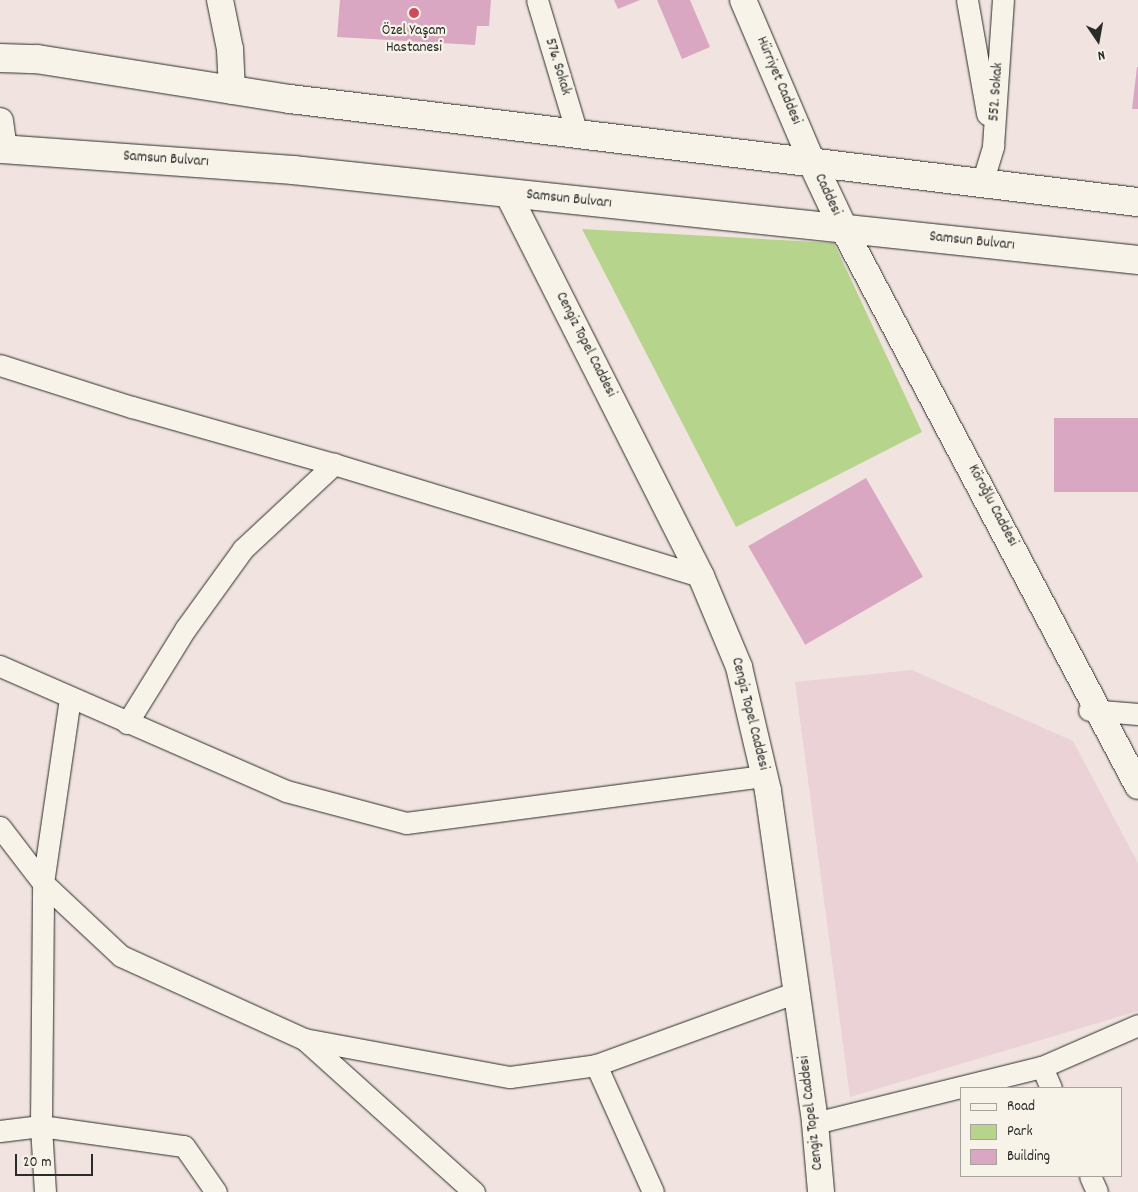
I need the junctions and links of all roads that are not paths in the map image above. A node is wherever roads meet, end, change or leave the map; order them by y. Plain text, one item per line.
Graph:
1 (220, 0) edge
2 (537, 0) edge
3 (743, 0) edge
4 (967, 0) edge
5 (1003, 0) edge
6 (0, 58) edge
7 (232, 91) junction
8 (0, 121) edge
9 (577, 133) junction
10 (993, 146) junction
11 (2, 149) edge
12 (812, 162) junction
13 (982, 183) junction
14 (508, 194) junction
15 (1138, 202) edge
16 (843, 228) junction
17 (1138, 260) edge
18 (0, 365) edge
19 (334, 464) junction
20 (701, 576) junction
21 (0, 666) edge
22 (70, 698) junction
23 (1094, 710) junction
24 (1138, 714) edge
25 (127, 722) junction
26 (765, 776) junction
27 (1138, 786) edge
28 (0, 827) edge
29 (43, 883) junction
30 (797, 992) junction
31 (1138, 1025) edge
32 (304, 1039) junction
33 (596, 1064) junction
34 (1042, 1067) junction
35 (960, 1087) edge
36 (961, 1087) edge
37 (1052, 1087) edge
38 (815, 1123) junction
39 (41, 1126) junction
40 (0, 1131) edge
41 (1090, 1177) edge
42 (45, 1192) edge
43 (216, 1192) edge
44 (474, 1192) edge
45 (653, 1192) edge
46 (821, 1192) edge
47 (1097, 1192) edge

1 - 7 street
2 - 9 street, 576. Sokak
3 - 12 street, Hürriyet Caddesi
4 - 10 street
5 - 10 street, 552. Sokak
6 - 7 main road
7 - 9 main road
8 - 11 street
9 - 12 main road
10 - 13 street, 552. Sokak
11 - 14 main road, Samsun Bulvarı
12 - 13 main road
12 - 16 main road, Caddesi
13 - 15 main road
14 - 16 main road, Samsun Bulvarı
14 - 20 street, Cengiz Topel Caddesi
16 - 17 main road, Samsun Bulvarı
16 - 23 street, Köroğlu Caddesi
18 - 19 street
19 - 20 street
19 - 25 street
20 - 26 street, Cengiz Topel Caddesi
21 - 22 street
22 - 25 street
22 - 29 street
23 - 24 street
23 - 27 street, Köroğlu Caddesi
25 - 26 street
26 - 30 street, Cengiz Topel Caddesi
28 - 29 street
29 - 32 street
29 - 39 street
30 - 33 street
30 - 38 street, Cengiz Topel Caddesi
31 - 34 street
32 - 33 street
32 - 44 street
33 - 45 street
34 - 36 street
34 - 37 street
35 - 38 street
38 - 46 street, Cengiz Topel Caddesi
39 - 40 street
39 - 42 street
39 - 43 street
41 - 47 street

